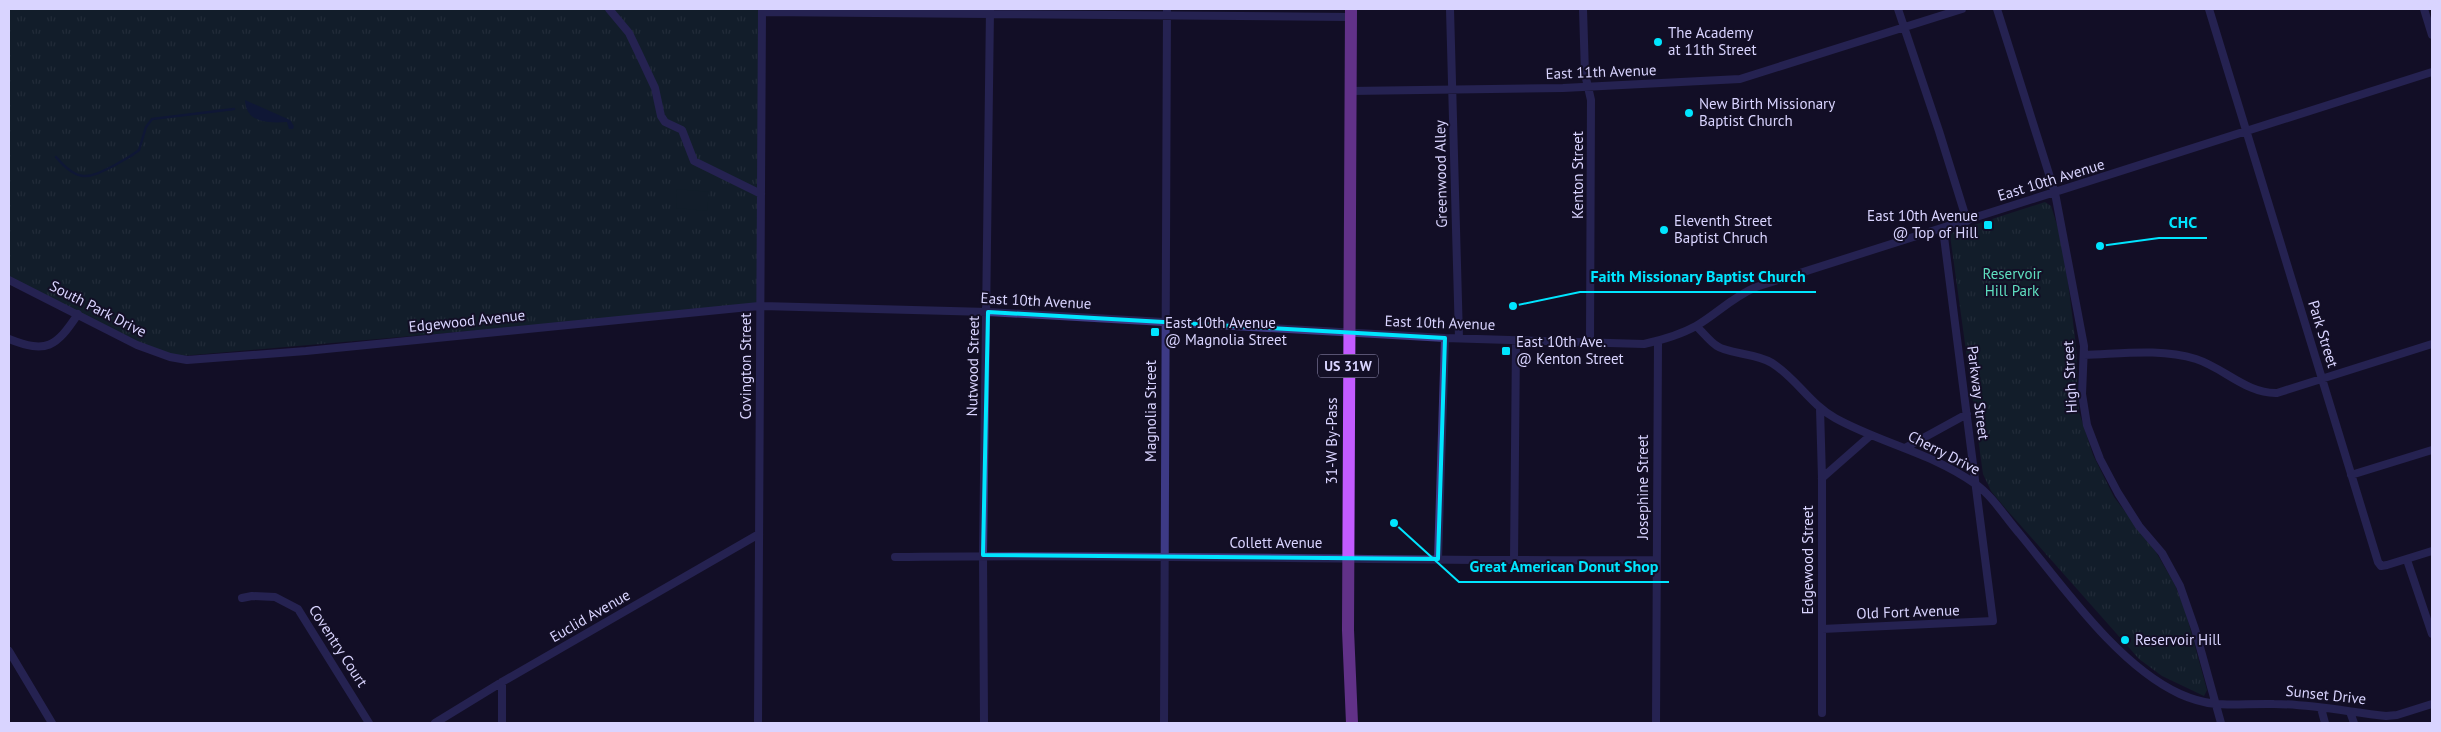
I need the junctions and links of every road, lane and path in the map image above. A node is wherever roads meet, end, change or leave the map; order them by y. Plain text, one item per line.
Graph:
1 (609, 9) edge
2 (1450, 9) edge
3 (1583, 9) edge
4 (1898, 9) edge
5 (1962, 9) edge
6 (1997, 9) edge
7 (2209, 9) edge
8 (2424, 9) edge
9 (762, 10) edge
10 (990, 12) edge
11 (1168, 12) edge
12 (1351, 13) edge
13 (1904, 27) junction
14 (2432, 35) edge
15 (2432, 72) edge
16 (1587, 87) junction
17 (1453, 90) junction
18 (1350, 91) junction
19 (2248, 132) junction
20 (2056, 193) junction
21 (761, 194) junction
22 (1967, 221) junction
23 (1943, 229) junction
24 (9, 280) edge
25 (759, 306) junction
26 (988, 312) junction
27 (78, 314) junction
28 (1164, 321) junction
29 (1696, 326) junction
30 (1348, 333) junction
31 (1445, 338) junction
32 (1458, 338) junction
33 (9, 339) edge
34 (1516, 340) junction
35 (1658, 341) junction
36 (1590, 342) junction
37 (2432, 344) edge
38 (2084, 355) junction
39 (177, 358) joint
40 (2323, 379) junction
41 (1820, 408) junction
42 (1967, 414) junction
43 (1871, 435) junction
44 (1906, 448) junction
45 (2432, 450) edge
46 (2351, 475) junction
47 (1822, 478) junction
48 (1975, 484) junction
49 (759, 534) junction
50 (2432, 551) edge
51 (983, 555) junction
52 (1165, 556) junction
53 (895, 557) dead end
54 (1349, 557) junction
55 (1438, 559) junction
56 (1656, 560) junction
57 (2407, 560) junction
58 (1514, 561) junction
59 (242, 598) dead end
60 (1994, 620) joint
61 (1822, 629) junction
62 (2432, 634) edge
63 (9, 651) edge
64 (502, 682) junction
65 (2432, 704) edge
66 (2215, 705) junction
67 (2321, 708) junction
68 (1822, 712) dead end
69 (2350, 712) junction
70 (52, 723) edge
71 (369, 723) edge
72 (435, 723) edge
73 (502, 723) edge
74 (758, 723) edge
75 (984, 723) edge
76 (1164, 723) edge
77 (1352, 723) edge
78 (1656, 723) edge
79 (2221, 723) edge
80 (2325, 723) edge
81 (2354, 723) edge

1 - 21 street
2 - 17 street, Greenwood Alley
3 - 16 street, Kenton Street
4 - 13 street
5 - 13 street, East 11th Avenue
6 - 20 street, High Street
7 - 19 street, Park Street
8 - 14 street
9 - 10 street
9 - 21 street, Covington Street
10 - 11 street
10 - 26 street, Nutwood Street
11 - 12 street
11 - 28 street, Magnolia Street
12 - 18 main road, 31-W By-Pass / US 31W
13 - 16 street, East 11th Avenue
13 - 22 street
15 - 19 street, East 10th Avenue
16 - 17 street, East 11th Avenue
16 - 36 street, Kenton Street
17 - 18 street, East 11th Avenue
17 - 32 street, Greenwood Alley
18 - 30 main road, 31-W By-Pass / US 31W
19 - 20 street, East 10th Avenue
19 - 40 street, Park Street
20 - 22 street, East 10th Avenue
20 - 38 street, High Street
21 - 25 street, Covington Street
22 - 23 street, East 10th Avenue
23 - 29 street, East 10th Avenue
23 - 42 street, Parkway Street
24 - 27 street, South Park Drive
25 - 26 street, East 10th Avenue
25 - 39 street, Edgewood Avenue
25 - 49 street, Covington Street
26 - 28 street, East 10th Avenue
26 - 51 street, Nutwood Street
27 - 33 street
27 - 39 street, South Park Drive
28 - 30 street, East 10th Avenue
28 - 52 street, Magnolia Street
29 - 35 street, East 10th Avenue
29 - 41 street, Cherry Drive
30 - 31 street, East 10th Avenue
30 - 54 main road, 31-W By-Pass / US 31W
31 - 32 street, East 10th Avenue
31 - 55 street
32 - 34 street, East 10th Avenue
34 - 36 street, East 10th Avenue
34 - 58 street
35 - 36 street, East 10th Avenue
35 - 56 street, Josephine Street
37 - 40 street
38 - 40 street
38 - 66 street, High Street
40 - 46 street, Park Street
41 - 43 street, Cherry Drive
41 - 47 street, Edgewood Street
42 - 44 street
42 - 48 street, Parkway Street
43 - 44 street, Cherry Drive
43 - 47 street
44 - 48 street, Cherry Drive
45 - 46 street
46 - 57 street, Park Street
47 - 61 street, Edgewood Street
48 - 60 street, Parkway Street
48 - 66 street, Cherry Drive
49 - 64 street, Euclid Avenue
49 - 74 street, Covington Street
50 - 57 street
51 - 52 street, Collett Avenue
51 - 53 street, Collett Avenue
51 - 75 street, Nutwood Street
52 - 54 street, Collett Avenue
52 - 76 street, Magnolia Street
54 - 55 street, Collett Avenue
54 - 77 main road, 31-W By-Pass / US 31W
55 - 58 street, Collett Avenue
56 - 58 street, Collett Avenue
56 - 78 street, Josephine Street
57 - 62 street
59 - 71 street, Coventry Court
60 - 61 street, Old Fort Avenue
61 - 68 street, Edgewood Street
63 - 70 street
64 - 72 street, Euclid Avenue
64 - 73 street
65 - 69 street, Sunset Drive
66 - 67 street, Sunset Drive
66 - 79 street, High Street
67 - 69 street, Sunset Drive
67 - 80 street
69 - 81 street

